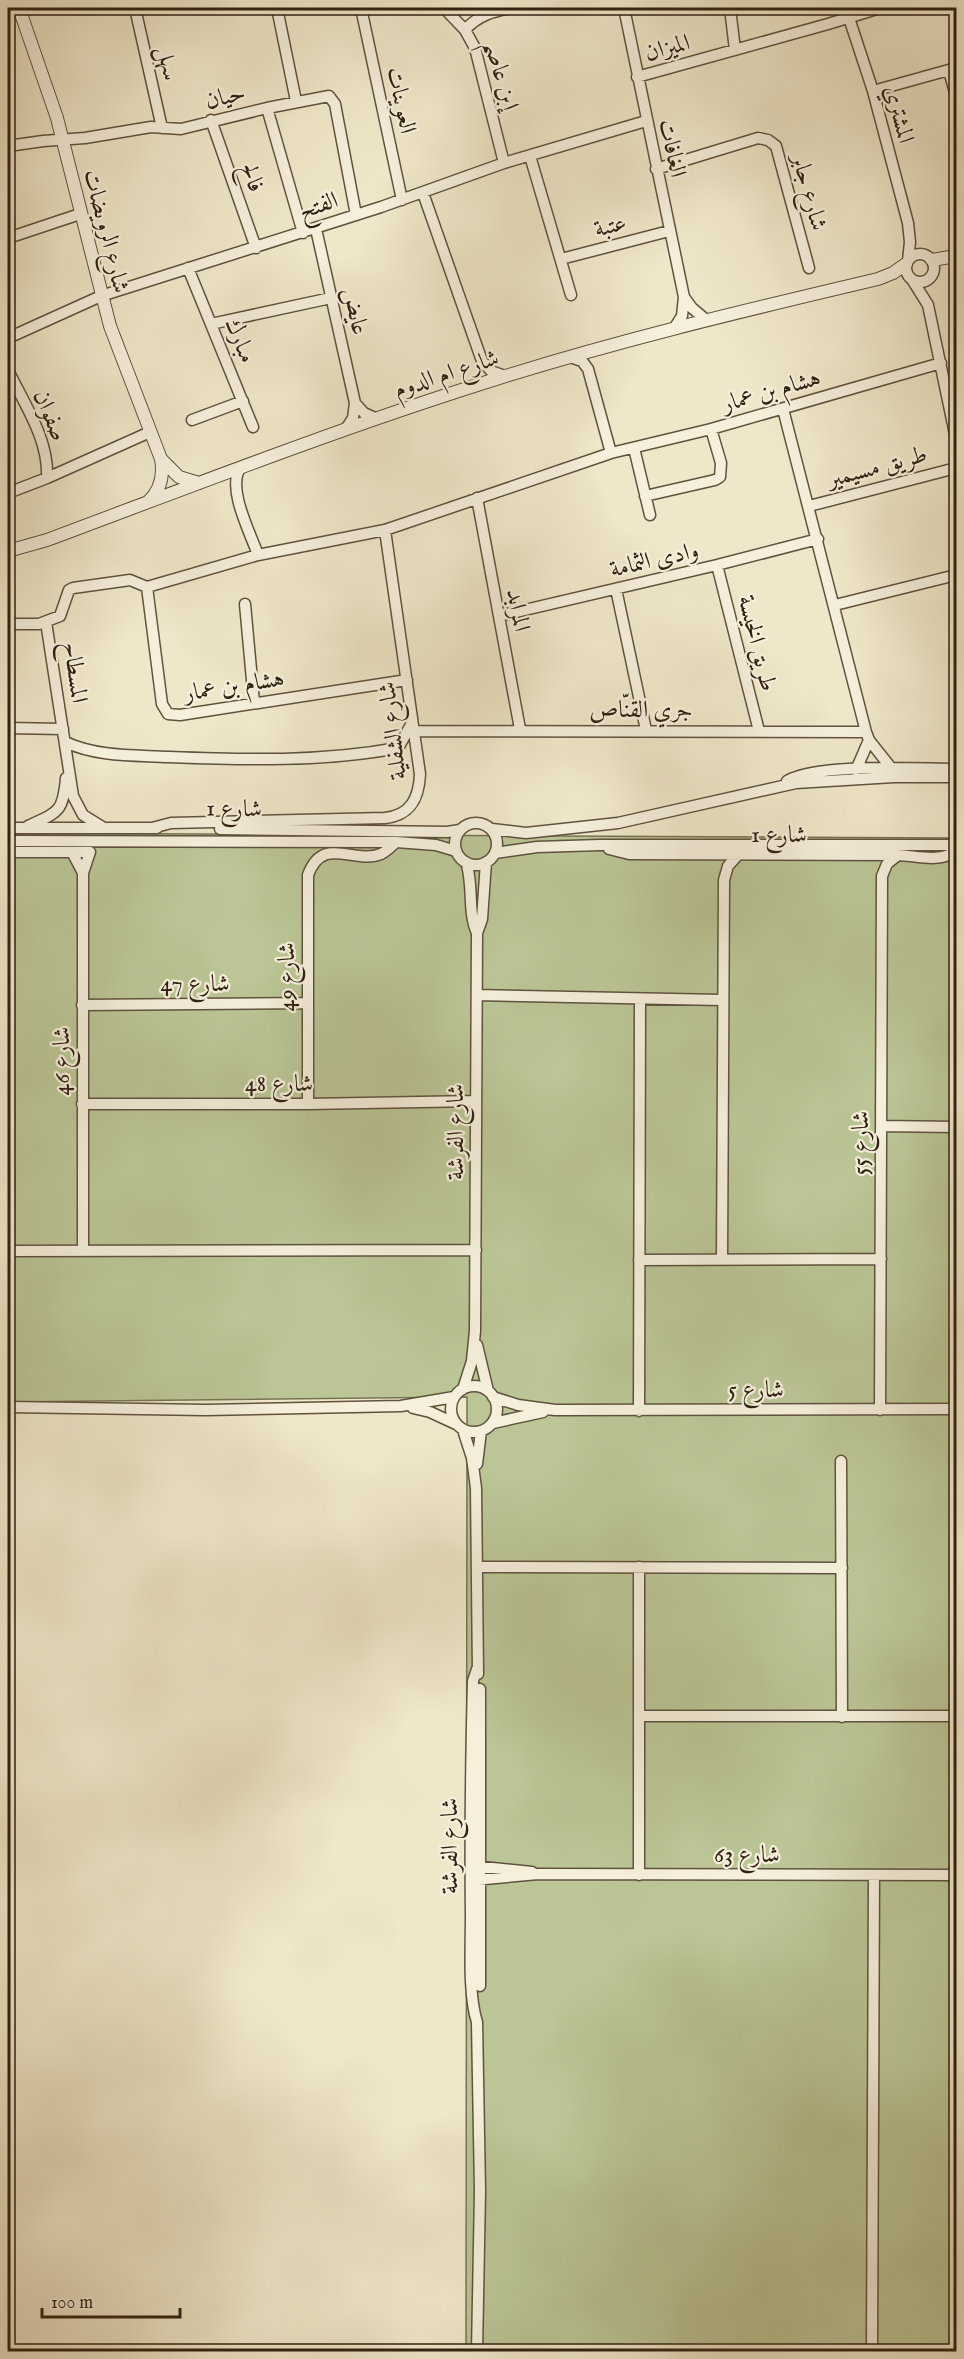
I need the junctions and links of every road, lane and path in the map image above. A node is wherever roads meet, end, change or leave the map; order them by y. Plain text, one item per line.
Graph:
1 (20, 8) edge
2 (34, 8) edge
3 (135, 8) edge
4 (277, 8) edge
5 (361, 8) edge
6 (444, 8) edge
7 (511, 8) edge
8 (624, 8) edge
9 (729, 8) edge
10 (880, 8) edge
11 (849, 18) junction
12 (465, 30) junction
13 (735, 50) junction
14 (953, 70) edge
15 (638, 76) junction
16 (873, 91) junction
17 (957, 96) edge
18 (296, 101) junction
19 (267, 108) junction
20 (211, 120) junction
21 (646, 121) junction
22 (162, 128) junction
23 (63, 140) junction
24 (8, 146) edge
25 (530, 156) junction
26 (504, 163) junction
27 (656, 169) junction
28 (423, 193) junction
29 (402, 200) junction
30 (80, 214) junction
31 (356, 215) junction
32 (908, 223) junction
33 (316, 229) junction
34 (669, 231) junction
35 (303, 233) junction
36 (8, 238) edge
37 (256, 248) junction
38 (957, 256) edge
39 (929, 257) junction
40 (561, 259) junction
41 (907, 262) junction
42 (188, 268) junction
43 (809, 268) dead end
44 (930, 278) junction
45 (913, 281) junction
46 (571, 295) dead end
47 (101, 296) junction
48 (684, 297) junction
49 (332, 298) junction
50 (928, 305) junction
51 (705, 320) junction
52 (212, 324) junction
53 (675, 327) junction
54 (8, 338) edge
55 (570, 357) junction
56 (482, 362) junction
57 (941, 363) junction
58 (8, 370) edge
59 (505, 376) junction
60 (474, 386) junction
61 (243, 401) junction
62 (355, 403) junction
63 (783, 409) junction
64 (375, 418) junction
65 (192, 420) dead end
66 (253, 427) dead end
67 (346, 429) junction
68 (711, 429) junction
69 (150, 432) junction
70 (957, 439) edge
71 (634, 448) junction
72 (611, 453) junction
73 (160, 459) junction
74 (240, 468) junction
75 (957, 468) edge
76 (47, 478) junction
77 (201, 483) junction
78 (8, 493) edge
79 (645, 496) junction
80 (477, 498) junction
81 (147, 502) junction
82 (809, 506) junction
83 (650, 515) dead end
84 (385, 530) junction
85 (818, 539) junction
86 (8, 551) edge
87 (258, 555) junction
88 (717, 565) junction
89 (957, 575) edge
90 (147, 587) junction
91 (616, 590) junction
92 (244, 604) dead end
93 (835, 605) junction
94 (499, 615) junction
95 (46, 622) junction
96 (8, 624) edge
97 (407, 680) junction
98 (254, 702) junction
99 (413, 727) junction
100 (8, 728) edge
101 (63, 729) junction
102 (520, 729) junction
103 (646, 730) junction
104 (759, 731) junction
105 (868, 736) junction
106 (65, 742) junction
107 (68, 766) junction
108 (892, 769) junction
109 (957, 769) edge
110 (856, 770) junction
111 (957, 777) edge
112 (780, 785) junction
113 (8, 828) edge
114 (24, 828) junction
115 (152, 828) junction
116 (105, 829) junction
117 (492, 829) junction
118 (460, 830) junction
119 (8, 841) edge
120 (396, 842) junction
121 (600, 845) junction
122 (957, 845) edge
123 (456, 851) junction
124 (957, 851) edge
125 (8, 852) edge
126 (72, 852) junction
127 (495, 853) junction
128 (711, 855) junction
129 (738, 855) junction
130 (866, 855) junction
131 (898, 855) junction
132 (466, 862) junction
133 (486, 862) junction
134 (82, 873) junction
135 (882, 876) junction
136 (724, 880) junction
137 (477, 933) junction
138 (477, 995) junction
139 (640, 999) junction
140 (722, 1000) junction
141 (308, 1003) junction
142 (82, 1005) junction
143 (476, 1101) junction
144 (82, 1104) junction
145 (308, 1104) junction
146 (881, 1126) junction
147 (957, 1127) edge
148 (83, 1250) junction
149 (476, 1250) junction
150 (8, 1251) edge
151 (722, 1259) junction
152 (881, 1259) junction
153 (639, 1260) junction
154 (475, 1331) junction
155 (463, 1389) junction
156 (490, 1394) junction
157 (454, 1398) junction
158 (401, 1406) junction
159 (8, 1407) edge
160 (555, 1410) junction
161 (880, 1410) junction
162 (957, 1410) edge
163 (639, 1411) junction
164 (493, 1423) junction
165 (460, 1427) junction
166 (481, 1431) junction
167 (842, 1461) dead end
168 (476, 1488) junction
169 (478, 1567) junction
170 (639, 1567) junction
171 (842, 1568) junction
172 (639, 1716) junction
173 (957, 1716) edge
174 (842, 1717) junction
175 (475, 1866) junction
176 (538, 1874) junction
177 (639, 1875) junction
178 (874, 1875) junction
179 (957, 1875) edge
180 (475, 1880) junction
181 (477, 2352) edge
182 (872, 2352) edge

1 - 2 street
1 - 23 street, شارع الرويضات
3 - 22 street, سهل
4 - 18 street
5 - 29 street, العوينات
6 - 12 street, إبن عاصم
7 - 12 street
8 - 15 street, الغافات
9 - 13 street
10 - 11 street, الميزان
11 - 13 street, الميزان
11 - 16 street, المشتري
12 - 26 street, إبن عاصم
13 - 15 street, الميزان
14 - 16 street
14 - 17 street
15 - 21 street, الغافات
16 - 32 street, المشتري
18 - 19 street, حيان
18 - 31 street, حيان
19 - 20 street, حيان
19 - 35 street
20 - 22 street, حيان
20 - 37 street, فالح
21 - 25 street, الفتح
21 - 27 street, الغافات
22 - 23 street, حيان
23 - 24 street, حيان
23 - 30 street, شارع الرويضات
25 - 26 street, الفتح
25 - 40 street
26 - 28 street, الفتح
27 - 34 street, الغافات
27 - 43 street, شارع جابر
28 - 29 street, الفتح
28 - 56 street
29 - 31 street, الفتح
30 - 36 street
30 - 47 street, شارع الرويضات
31 - 33 street, الفتح
32 - 39 street, المشتري
32 - 41 street, المشتري
33 - 35 street, الفتح
33 - 49 street, عايض
34 - 40 street, عتبة
34 - 48 street, الغافات
35 - 37 street, الفتح
37 - 42 street, الفتح
38 - 39 street
39 - 41 street
39 - 44 street
40 - 46 street
41 - 45 street
41 - 51 street, شارع ام الدوم
42 - 47 street, الفتح
42 - 52 street, مبارك
44 - 45 street
44 - 50 street
45 - 50 street
47 - 54 street, الفتح
47 - 69 street, شارع الرويضات
48 - 51 street, الغافات
48 - 53 street, الغافات
49 - 52 street
49 - 62 street, عايض
50 - 57 street
51 - 53 street, شارع ام الدوم
52 - 61 street, مبارك
53 - 55 street, شارع ام الدوم
55 - 59 street, شارع ام الدوم
55 - 72 street
56 - 59 street
56 - 60 street
57 - 63 street, هشام بن عمار
57 - 70 street
58 - 76 street, صفوان
59 - 60 street, شارع ام الدوم
60 - 64 street, شارع ام الدوم
61 - 65 street
61 - 66 street, مبارك
62 - 64 street
62 - 67 street
63 - 68 street, هشام بن عمار
63 - 82 street
64 - 67 street, شارع ام الدوم
67 - 74 street, شارع ام الدوم
68 - 71 street, هشام بن عمار
68 - 79 street
69 - 73 street, شارع الرويضات
69 - 76 street, صفوان
71 - 72 street, هشام بن عمار
71 - 79 street
72 - 80 street, هشام بن عمار
73 - 77 street, شارع الرويضات
73 - 81 street, شارع الرويضات
74 - 77 street, شارع ام الدوم
74 - 87 street
75 - 82 street, طريق مسيمير
76 - 78 street, صفوان
77 - 81 street, شارع ام الدوم
79 - 83 street
80 - 84 street, هشام بن عمار
80 - 94 street, المرابد
81 - 86 street, شارع ام الدوم
82 - 85 street
84 - 87 street, هشام بن عمار
84 - 97 street, شارع الشفلية
85 - 88 street, وادى الثمامة
85 - 93 street
87 - 90 street, هشام بن عمار
88 - 91 street, وادى الثمامة
88 - 104 street, طريق الخيسة
89 - 93 street
90 - 95 street, المسطاح
90 - 98 street, هشام بن عمار
91 - 94 street, وادى الثمامة
91 - 103 street
92 - 98 street
93 - 105 street
94 - 102 street, المرابد
95 - 96 street, المسطاح
95 - 101 street, المسطاح
97 - 98 street, هشام بن عمار
97 - 99 street, شارع الشفلية
99 - 102 street, جري القنّاص
99 - 106 street
99 - 115 street, شارع الشفلية
100 - 101 street, المسطاح
101 - 106 street, المسطاح
102 - 103 street, جري القنّاص
103 - 104 street, جري القنّاص
104 - 105 street, جري القنّاص
105 - 108 street
105 - 110 street
106 - 107 street, المسطاح
107 - 114 street, المسطاح
107 - 116 street, المسطاح
108 - 109 street, شارع 1
108 - 110 street, شارع 1
110 - 112 street, شارع 1
111 - 112 street, شارع 1
112 - 117 street, شارع 1
113 - 114 street, شارع 1
114 - 116 street, شارع 1
115 - 116 street, شارع 1
115 - 118 street, شارع 1
117 - 118 street
117 - 127 street
118 - 123 street
119 - 120 street, شارع 1
120 - 123 street, شارع 1
120 - 141 street, شارع 49
121 - 122 street, شارع 1
121 - 127 street, شارع 1
121 - 128 street, شارع 1
123 - 132 street
124 - 131 street, شارع 1
125 - 126 street
126 - 134 street, شارع 46
126 - 134 street, شارع 46
127 - 133 street
128 - 129 street, شارع 1
128 - 136 street
129 - 130 street, شارع 1
129 - 136 street
130 - 131 street, شارع 1
130 - 135 street
131 - 135 street
132 - 133 street
132 - 137 street, شارع الفرشة
133 - 137 street, شارع الفرشة
134 - 142 street, شارع 46
135 - 146 street, شارع 55
136 - 140 street
137 - 138 street, شارع الفرشة
138 - 139 street
138 - 143 street, شارع الفرشة
139 - 140 street
139 - 153 street
140 - 151 street
141 - 142 street, شارع 47
141 - 145 street, شارع 49
142 - 144 street, شارع 46
143 - 145 street, شارع 48
143 - 149 street, شارع الفرشة
144 - 145 street, شارع 48
144 - 148 street, شارع 46
146 - 147 street
146 - 152 street, شارع 55
148 - 149 street
148 - 150 street
149 - 154 street, شارع الفرشة
151 - 152 street
151 - 153 street
152 - 161 street, شارع 55
153 - 163 street
154 - 155 street, شارع الفرشة
154 - 156 street, شارع الفرشة
155 - 156 street
155 - 157 street
156 - 160 street, شارع 5
156 - 164 street
157 - 158 street
157 - 165 street
158 - 159 street
158 - 165 street
160 - 163 street, شارع 5
160 - 164 street, شارع 5
161 - 162 street, شارع 5
161 - 163 street, شارع 5
164 - 166 street
165 - 166 street
165 - 168 street, شارع الفرشة
166 - 168 street, شارع الفرشة
167 - 171 street
168 - 169 street, شارع الفرشة
169 - 170 street
169 - 175 street, شارع الفرشة
170 - 171 street
170 - 172 street
171 - 174 street
172 - 174 street
172 - 177 street
173 - 174 street
175 - 176 street, شارع 63
175 - 180 street, شارع الفرشة
176 - 177 street, شارع 63
176 - 180 street, شارع 63
177 - 178 street, شارع 63
178 - 179 street, شارع 63
178 - 182 street
180 - 181 street, شارع الفرشة

